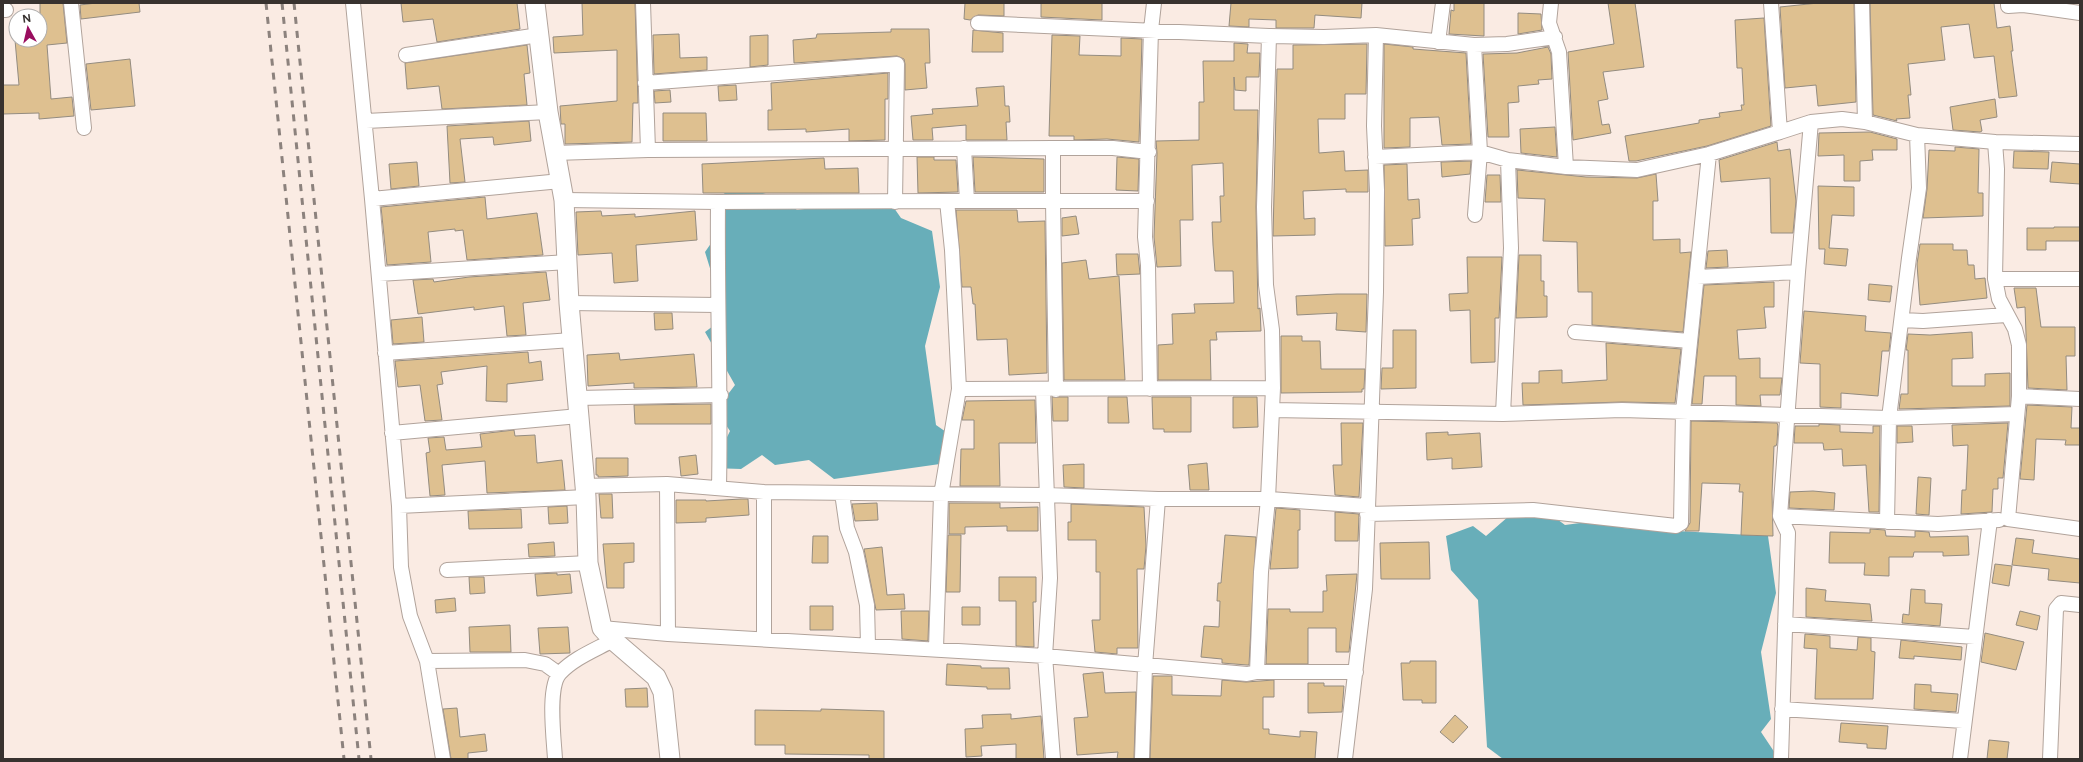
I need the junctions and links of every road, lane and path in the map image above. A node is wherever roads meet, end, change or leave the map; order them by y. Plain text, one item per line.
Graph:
1 (71, 3) edge
2 (353, 3) edge
3 (535, 3) edge
4 (643, 3) edge
5 (1154, 3) edge
6 (1443, 3) edge
7 (1551, 3) edge
8 (1771, 3) edge
9 (1862, 3) edge
10 (2008, 3) edge
11 (2080, 13) edge
12 (978, 23) dead end
13 (1151, 30) junction
14 (539, 35) junction
15 (1376, 35) junction
16 (1269, 36) junction
17 (1555, 37) junction
18 (1438, 42) junction
19 (1474, 45) junction
20 (406, 55) dead end
21 (645, 83) junction
22 (548, 112) junction
23 (366, 121) junction
24 (1811, 122) junction
25 (1865, 122) junction
26 (84, 128) dead end
27 (1780, 132) junction
28 (1918, 135) junction
29 (1995, 142) junction
30 (2080, 144) edge
31 (896, 148) junction
32 (964, 148) junction
33 (1053, 148) junction
34 (648, 150) junction
35 (1149, 152) junction
36 (1480, 152) junction
37 (555, 153) junction
38 (1709, 154) junction
39 (1375, 157) junction
40 (1508, 160) junction
41 (1566, 166) junction
42 (561, 181) junction
43 (372, 199) junction
44 (564, 200) junction
45 (947, 201) junction
46 (967, 201) junction
47 (1053, 201) junction
48 (1147, 201) junction
49 (718, 202) junction
50 (895, 202) junction
51 (1475, 215) dead end
52 (568, 262) junction
53 (1798, 272) junction
54 (379, 274) junction
55 (1697, 277) junction
56 (1995, 279) junction
57 (2080, 279) edge
58 (569, 303) junction
59 (717, 305) junction
60 (2006, 315) junction
61 (1902, 320) junction
62 (1575, 332) dead end
63 (572, 340) junction
64 (1690, 341) junction
65 (385, 353) junction
66 (1273, 388) junction
67 (958, 389) junction
68 (1150, 389) junction
69 (1050, 390) junction
70 (721, 396) junction
71 (2019, 396) junction
72 (2080, 399) edge
73 (578, 407) junction
74 (1272, 410) junction
75 (1372, 411) junction
76 (1683, 412) junction
77 (1503, 414) junction
78 (2018, 414) junction
79 (1788, 415) junction
80 (1889, 418) junction
81 (392, 433) junction
82 (667, 484) junction
83 (719, 488) junction
84 (585, 492) junction
85 (764, 492) junction
86 (842, 493) junction
87 (941, 494) junction
88 (1047, 495) junction
89 (1158, 499) junction
90 (1268, 499) junction
91 (398, 506) junction
92 (1367, 510) junction
93 (1780, 516) junction
94 (2008, 519) junction
95 (1990, 520) junction
96 (1887, 522) junction
97 (2080, 529) edge
98 (588, 563) junction
99 (447, 570) dead end
100 (2080, 605) edge
101 (1785, 624) junction
102 (607, 634) junction
103 (668, 634) junction
104 (1975, 637) junction
105 (764, 639) junction
106 (868, 645) junction
107 (936, 649) junction
108 (1045, 656) junction
109 (427, 662) junction
110 (1145, 666) junction
111 (1257, 672) junction
112 (1356, 672) junction
113 (559, 674) junction
114 (1782, 709) junction
115 (1963, 721) junction
116 (444, 759) edge
117 (555, 759) edge
118 (670, 759) edge
119 (1053, 759) edge
120 (1142, 759) edge
121 (1345, 759) edge
122 (1780, 759) edge
123 (1960, 759) edge
124 (2050, 759) edge

1 - 26 street
2 - 23 street
3 - 14 street
4 - 21 street
5 - 13 street
6 - 18 street
7 - 17 street
8 - 27 street
9 - 25 street
10 - 11 street
12 - 13 street
13 - 16 street
13 - 35 street
14 - 20 street
14 - 22 street
15 - 16 street
15 - 18 street
15 - 39 street
16 - 66 street
17 - 19 street
17 - 41 street
18 - 19 street
19 - 36 street
21 - 31 street
21 - 34 street
22 - 23 street
22 - 37 street
23 - 43 street
24 - 25 street
24 - 27 street
24 - 53 street
25 - 28 street
27 - 38 street
28 - 29 street
28 - 61 street
29 - 30 street
29 - 56 street
31 - 32 street
31 - 34 street
31 - 50 street
32 - 33 street
32 - 46 street
33 - 35 street
33 - 47 street
34 - 37 street
35 - 48 street
36 - 39 street
36 - 40 street
36 - 51 street
37 - 42 street
38 - 41 street
38 - 55 street
39 - 75 street
40 - 41 street
40 - 77 street
42 - 43 street
42 - 44 street
43 - 54 street
44 - 49 street
44 - 52 street
45 - 46 street
45 - 50 street
45 - 67 street
46 - 47 street
47 - 48 street
47 - 69 street
48 - 68 street
49 - 50 street
49 - 59 street
52 - 54 street
52 - 58 street
53 - 55 street
53 - 79 street
54 - 65 street
55 - 64 street
56 - 57 street
56 - 60 street
58 - 59 street
58 - 63 street
59 - 70 street
60 - 61 street
60 - 71 street
61 - 80 street
62 - 64 street
63 - 65 street
63 - 73 street
64 - 76 street
65 - 81 street
66 - 68 street
66 - 74 street
67 - 69 street
67 - 87 street
68 - 69 street
69 - 88 street
70 - 73 street
70 - 83 street
71 - 72 street
71 - 78 street
73 - 81 street
73 - 84 street
74 - 75 street
74 - 90 street
75 - 77 street
75 - 92 street
76 - 77 street
76 - 79 street
76 - 92 street
78 - 80 street
78 - 94 street
79 - 80 street
79 - 93 street
80 - 96 street
81 - 91 street
82 - 83 street
82 - 84 street
82 - 103 street
83 - 85 street
84 - 91 street
84 - 98 street
85 - 86 street
85 - 105 street
86 - 87 street
86 - 106 street
87 - 88 street
87 - 107 street
88 - 89 street
88 - 108 street
89 - 90 street
89 - 110 street
90 - 92 street
90 - 111 street
91 - 109 street
92 - 112 street
93 - 96 street
93 - 101 street
94 - 95 street
94 - 97 street
95 - 96 street
95 - 104 street
98 - 99 street
98 - 102 street
100 - 124 street
101 - 104 street
101 - 114 street
102 - 103 street
102 - 113 street
102 - 118 street
103 - 105 street
104 - 115 street
105 - 106 street
106 - 107 street
107 - 108 street
108 - 110 street
108 - 119 street
109 - 113 street
109 - 116 street
110 - 111 street
110 - 120 street
111 - 112 street
112 - 121 street
113 - 117 street
114 - 115 street
114 - 122 street
115 - 123 street

